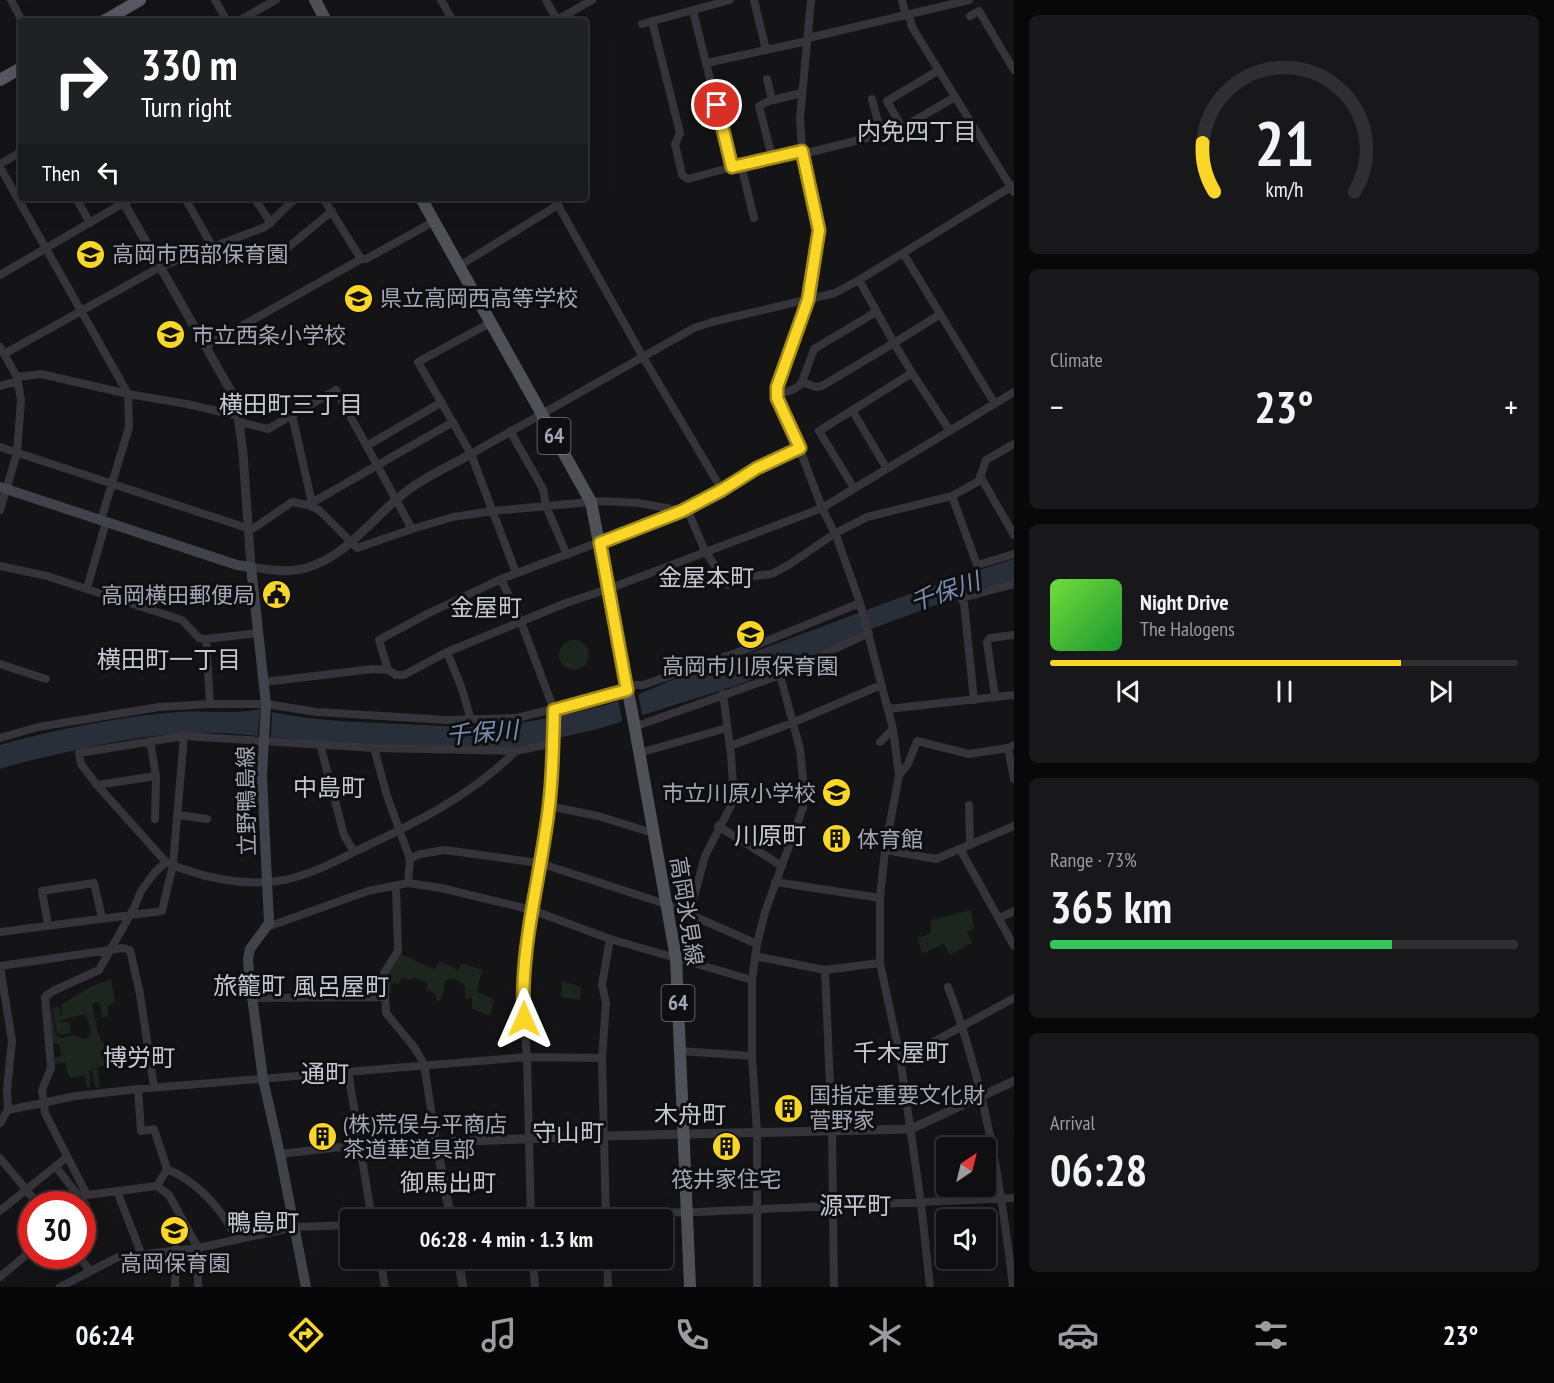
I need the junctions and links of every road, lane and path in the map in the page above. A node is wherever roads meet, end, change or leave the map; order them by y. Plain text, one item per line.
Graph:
1 (10, 0) edge
2 (140, 0) edge
3 (215, 0) edge
4 (276, 0) edge
5 (315, 0) edge
6 (441, 0) edge
7 (546, 0) edge
8 (592, 0) edge
9 (730, 0) edge
10 (754, 0) edge
11 (811, 0) edge
12 (902, 0) edge
13 (966, 0) edge
14 (936, 4) edge
15 (693, 11) junction
16 (907, 15) junction
17 (970, 16) dead end
18 (20, 18) edge
19 (109, 18) edge
20 (225, 18) edge
21 (243, 18) edge
22 (324, 18) edge
23 (451, 18) edge
24 (555, 18) edge
25 (560, 18) edge
26 (652, 21) junction
27 (642, 24) dead end
28 (808, 40) junction
29 (766, 50) junction
30 (707, 63) junction
31 (18, 70) edge
32 (939, 70) junction
33 (1014, 70) edge
34 (767, 79) dead end
35 (0, 80) edge
36 (802, 93) junction
37 (955, 97) junction
38 (872, 99) dead end
39 (772, 100) junction
40 (902, 128) junction
41 (881, 134) junction
42 (802, 151) junction
43 (18, 154) edge
44 (772, 157) junction
45 (741, 165) junction
46 (0, 166) edge
47 (732, 167) junction
48 (1013, 188) edge
49 (18, 198) edge
50 (19, 201) edge
51 (78, 201) edge
52 (124, 201) edge
53 (127, 201) edge
54 (187, 201) edge
55 (256, 201) edge
56 (293, 201) edge
57 (324, 201) edge
58 (422, 201) edge
59 (556, 202) edge
60 (332, 211) junction
61 (754, 218) dead end
62 (433, 222) junction
63 (271, 223) junction
64 (90, 224) junction
65 (212, 246) junction
66 (46, 249) junction
67 (903, 254) junction
68 (273, 259) dead end
69 (361, 259) junction
70 (459, 266) junction
71 (160, 267) junction
72 (0, 275) edge
73 (859, 280) junction
74 (808, 300) junction
75 (80, 311) junction
76 (876, 312) junction
77 (939, 315) junction
78 (490, 323) junction
79 (894, 343) junction
80 (206, 346) junction
81 (2, 350) edge
82 (642, 357) junction
83 (912, 373) junction
84 (17, 379) junction
85 (802, 382) junction
86 (0, 386) edge
87 (1014, 392) edge
88 (777, 393) junction
89 (128, 394) junction
90 (442, 402) junction
91 (995, 404) junction
92 (852, 411) junction
93 (541, 414) junction
94 (292, 416) junction
95 (239, 419) junction
96 (453, 422) junction
97 (510, 431) junction
98 (950, 431) junction
99 (1014, 444) edge
100 (368, 445) junction
101 (0, 447) edge
102 (800, 448) junction
103 (17, 453) junction
104 (471, 454) junction
105 (379, 465) junction
106 (887, 469) junction
107 (980, 476) junction
108 (113, 484) junction
109 (3, 488) edge
110 (855, 488) junction
111 (722, 490) junction
112 (952, 495) junction
113 (397, 499) junction
114 (591, 502) junction
115 (310, 504) junction
116 (546, 506) junction
117 (822, 508) junction
118 (0, 510) edge
119 (684, 510) junction
120 (493, 511) junction
121 (103, 521) junction
122 (249, 527) junction
123 (412, 529) junction
124 (834, 534) junction
125 (1014, 535) edge
126 (352, 541) junction
127 (600, 543) junction
128 (705, 551) junction
129 (1014, 554) edge
130 (567, 555) junction
131 (0, 566) edge
132 (252, 567) junction
133 (516, 573) junction
134 (501, 579) junction
135 (1014, 584) edge
136 (87, 588) junction
137 (608, 589) junction
138 (860, 604) junction
139 (521, 622) junction
140 (259, 633) junction
141 (869, 633) junction
142 (1014, 635) edge
143 (206, 639) junction
144 (447, 652) junction
145 (0, 664) edge
146 (388, 670) junction
147 (780, 675) junction
148 (46, 679) dead end
149 (264, 682) junction
150 (881, 685) junction
151 (627, 693) junction
152 (723, 694) junction
153 (1014, 695) edge
154 (995, 698) junction
155 (974, 700) junction
156 (210, 704) junction
157 (266, 706) junction
158 (888, 709) junction
159 (554, 711) junction
160 (471, 720) junction
161 (792, 723) junction
162 (634, 725) junction
163 (727, 728) junction
164 (893, 729) junction
165 (184, 736) junction
166 (0, 738) edge
167 (264, 739) junction
168 (150, 741) junction
169 (553, 742) junction
170 (880, 742) dead end
171 (320, 744) junction
172 (730, 746) junction
173 (1011, 747) edge
174 (374, 748) junction
175 (516, 751) junction
176 (639, 753) junction
177 (899, 775) junction
178 (156, 776) junction
179 (1014, 779) edge
180 (97, 785) junction
181 (969, 805) dead end
182 (549, 806) junction
183 (177, 815) junction
184 (155, 819) dead end
185 (207, 819) dead end
186 (718, 826) junction
187 (1014, 826) edge
188 (399, 831) junction
189 (653, 833) junction
190 (970, 845) junction
191 (960, 849) junction
192 (885, 850) junction
193 (354, 852) junction
194 (410, 859) junction
195 (170, 863) junction
196 (539, 863) junction
197 (782, 866) junction
198 (267, 882) junction
199 (775, 882) junction
200 (408, 883) junction
201 (396, 886) junction
202 (880, 898) junction
203 (666, 904) junction
204 (532, 910) junction
205 (1014, 911) edge
206 (130, 914) junction
207 (690, 915) junction
208 (102, 918) junction
209 (999, 918) junction
210 (48, 925) junction
211 (267, 927) junction
212 (0, 932) edge
213 (610, 939) junction
214 (757, 944) junction
215 (1014, 946) edge
216 (109, 952) junction
217 (755, 956) junction
218 (676, 958) junction
219 (880, 963) junction
220 (0, 966) edge
221 (825, 970) junction
222 (752, 980) junction
223 (948, 987) dead end
224 (384, 997) junction
225 (251, 998) junction
226 (1014, 998) edge
227 (962, 1025) junction
228 (681, 1050) junction
229 (752, 1056) junction
230 (527, 1057) junction
231 (900, 1057) junction
232 (602, 1058) junction
233 (424, 1064) junction
234 (348, 1071) junction
235 (263, 1078) junction
236 (1014, 1081) edge
237 (153, 1087) junction
238 (3, 1088) edge
239 (138, 1089) junction
240 (982, 1097) junction
241 (42, 1103) junction
242 (8, 1110) junction
243 (0, 1123) edge
244 (911, 1129) junction
245 (832, 1131) junction
246 (757, 1132) junction
247 (683, 1134) junction
248 (605, 1136) junction
249 (530, 1138) junction
250 (436, 1142) junction
251 (359, 1145) junction
252 (280, 1154) junction
253 (67, 1157) junction
254 (0, 1158) edge
255 (55, 1166) junction
256 (167, 1168) junction
257 (157, 1186) junction
258 (26, 1189) junction
259 (75, 1191) edge
260 (117, 1191) junction
261 (1014, 1198) edge
262 (1003, 1199) junction
263 (921, 1203) junction
264 (832, 1206) junction
265 (370, 1209) edge
266 (449, 1209) edge
267 (531, 1209) edge
268 (606, 1209) edge
269 (757, 1209) junction
270 (0, 1211) edge
271 (687, 1212) junction
272 (673, 1213) edge
273 (340, 1225) edge
274 (295, 1227) junction
275 (237, 1239) junction
276 (198, 1248) junction
277 (176, 1249) junction
278 (141, 1253) junction
279 (18, 1262) edge
280 (382, 1269) edge
281 (460, 1269) edge
282 (534, 1269) edge
283 (608, 1269) edge
284 (90, 1271) joint
285 (0, 1277) edge
286 (60, 1287) edge
287 (175, 1287) edge
288 (198, 1287) edge
289 (306, 1287) edge
290 (385, 1287) edge
291 (463, 1287) edge
292 (535, 1287) edge
293 (608, 1287) edge
294 (690, 1287) edge
295 (757, 1287) edge
296 (834, 1287) edge
297 (930, 1287) edge
298 (1013, 1287) edge

1 - 18 street
2 - 19 highway
3 - 20 street
4 - 21 street
5 - 22 main road
6 - 23 street
7 - 24 street
8 - 25 street
9 - 15 street
10 - 29 street
11 - 28 street
12 - 16 street
13 - 14 street
14 - 16 street
15 - 26 street
15 - 30 street
16 - 28 street
16 - 32 street
17 - 33 street
26 - 27 street
26 - 47 street
28 - 29 street
28 - 36 street
29 - 30 street
30 - 47 street
31 - 35 highway
32 - 37 street
32 - 40 street
34 - 39 street
36 - 39 street
36 - 42 street
37 - 40 street
37 - 48 street
38 - 41 street
39 - 44 street
40 - 41 street
41 - 42 street
42 - 44 street
42 - 74 street
43 - 46 street
44 - 45 street
45 - 47 street
45 - 61 street
46 - 49 street
48 - 67 street
50 - 66 street
51 - 64 street
52 - 64 street
53 - 71 street
54 - 65 street
55 - 63 street
56 - 63 street
57 - 60 street
58 - 62 main road, 64
59 - 70 street
59 - 82 street
60 - 68 street
60 - 69 street
62 - 69 street
62 - 70 main road, 64
63 - 65 street
64 - 66 street
65 - 71 street
66 - 72 street
66 - 75 street
67 - 73 street
67 - 77 street
69 - 80 street
70 - 78 main road, 64
71 - 75 street
71 - 80 street
73 - 74 street
73 - 76 street
74 - 82 street
74 - 88 street
75 - 81 street
75 - 89 street
76 - 79 street
76 - 85 street
77 - 79 street
77 - 91 street
78 - 90 street
78 - 93 main road, 64
79 - 83 street
79 - 85 street
80 - 95 street
81 - 84 street
82 - 93 street
82 - 111 street
83 - 92 street
83 - 98 street
84 - 86 street
84 - 89 street
84 - 103 street
85 - 88 street
87 - 91 street
88 - 102 street
89 - 95 street
89 - 108 street
90 - 96 street
90 - 100 street
91 - 98 street
92 - 106 street
92 - 110 street
93 - 97 street
93 - 114 main road, 64
94 - 95 street
94 - 100 street
94 - 115 street
95 - 122 street
96 - 104 street
96 - 105 street
97 - 104 street
97 - 116 street
98 - 106 street
99 - 107 street
100 - 105 street
101 - 103 street
102 - 111 street
102 - 117 street
103 - 108 street
103 - 109 street
104 - 113 street
104 - 120 street
105 - 113 street
105 - 115 street
106 - 110 street
107 - 112 street
107 - 125 street
108 - 121 street
108 - 122 street
109 - 118 street
109 - 121 main road
110 - 117 street
111 - 119 street
112 - 124 street
112 - 129 street
113 - 123 street
113 - 126 street
114 - 116 street
114 - 119 street
114 - 127 main road, 64
115 - 122 street
115 - 126 street
116 - 120 street
116 - 130 street
117 - 124 street
117 - 128 street
119 - 127 street
119 - 128 street
120 - 123 street
120 - 133 street
121 - 132 main road
121 - 136 street
122 - 132 street
123 - 126 street
124 - 128 street
124 - 138 street
126 - 132 street
127 - 130 street
127 - 137 main road, 64
128 - 137 street
130 - 133 street
131 - 136 street
132 - 140 main road, 立野鴨島線
133 - 134 street
134 - 139 street
134 - 146 street
135 - 155 street
136 - 143 street
137 - 139 street
137 - 151 main road, 64
138 - 141 street
138 - 151 street
139 - 144 street
139 - 159 street
140 - 143 street
140 - 149 main road, 立野鴨島線
141 - 147 street
141 - 150 street
142 - 154 street
143 - 156 street
144 - 146 street
144 - 160 street
145 - 148 street
146 - 149 street
147 - 152 street
147 - 161 street
149 - 157 main road, 立野鴨島線
150 - 158 street
150 - 161 street
151 - 159 street
151 - 162 main road, 64
152 - 162 street
152 - 163 street
153 - 154 street
154 - 155 street
155 - 158 street
156 - 157 street
156 - 166 street
157 - 160 street
157 - 167 main road, 立野鴨島線
158 - 164 street
159 - 160 street
159 - 169 street
161 - 172 street
161 - 197 street
162 - 176 main road, 高岡氷見線 / 64
163 - 172 street
163 - 176 street
164 - 170 street
164 - 177 street
165 - 167 street
165 - 168 street
165 - 183 street
167 - 171 street
167 - 198 main road, 立野鴨島線
168 - 178 street
168 - 180 street
169 - 175 street
169 - 182 street
171 - 174 street
171 - 193 street
172 - 186 street
173 - 177 street
173 - 179 street
174 - 175 street
174 - 188 street
175 - 188 street
176 - 189 main road, 高岡氷見線 / 64
177 - 192 street
178 - 180 street
178 - 184 street
180 - 195 street
181 - 190 street
182 - 189 street
182 - 196 street
183 - 185 street
183 - 195 street
186 - 197 street
186 - 207 street
187 - 190 street
188 - 193 street
188 - 194 street
189 - 203 main road, 高岡氷見線 / 64
190 - 191 street
191 - 192 street
191 - 209 street
192 - 202 street
193 - 198 street
194 - 196 street
194 - 200 street
195 - 198 street
195 - 206 street
195 - 206 street
196 - 203 street
196 - 204 street
197 - 199 street
198 - 211 main road, 立野鴨島線
199 - 202 street
199 - 214 street
200 - 201 street
200 - 204 street
201 - 211 street
201 - 224 street
202 - 219 street
203 - 207 street
203 - 218 main road, 高岡氷見線 / 64
204 - 213 street
204 - 230 street
205 - 209 street
206 - 208 street
206 - 216 street
207 - 214 street
208 - 210 street
208 - 210 street
209 - 215 street
210 - 212 street
211 - 225 main road
213 - 218 street
213 - 232 street
214 - 217 street
216 - 220 street
216 - 237 street
216 - 241 street
217 - 221 street
217 - 222 street
218 - 222 street
218 - 228 main road, 高岡氷見線 / 64
219 - 221 street
219 - 231 street
220 - 238 street
221 - 245 street
222 - 229 street
223 - 227 street
224 - 225 street
224 - 233 street
225 - 235 main road
226 - 227 street
227 - 231 street
227 - 240 street
228 - 229 street
228 - 247 main road, 高岡氷見線 / 64
229 - 246 street
230 - 232 street
230 - 233 street
230 - 249 street
231 - 244 street
232 - 248 street
233 - 234 street
233 - 250 street
234 - 235 street
234 - 251 street
235 - 237 street
235 - 252 main road
236 - 240 street
237 - 239 street
238 - 242 street
239 - 241 street
239 - 256 street
240 - 244 street
240 - 262 street
241 - 242 street
241 - 253 street
242 - 243 street
244 - 245 street
244 - 263 street
245 - 246 street
245 - 264 street
246 - 247 street
246 - 269 street
247 - 248 street
247 - 271 main road, 高岡氷見線 / 64
248 - 249 street
248 - 268 street
249 - 250 street
249 - 267 street
250 - 251 street
250 - 266 street
251 - 252 street
251 - 265 street
252 - 274 main road
253 - 255 street
253 - 260 street
254 - 258 street
255 - 258 street
255 - 259 street
256 - 257 street
256 - 275 street
257 - 260 street
257 - 276 street
258 - 270 street
260 - 278 street
261 - 262 street
262 - 263 street
262 - 298 street
263 - 264 street
263 - 297 street
264 - 269 street
264 - 296 street
269 - 271 street
269 - 295 street
271 - 272 street
271 - 294 main road, 高岡氷見線 / 64
273 - 274 street
274 - 275 street
274 - 289 main road
275 - 276 street
276 - 277 street
276 - 288 street
277 - 278 street
277 - 287 street
278 - 284 street
279 - 285 street
280 - 290 street
281 - 291 street
282 - 292 street
283 - 293 street
284 - 286 street

